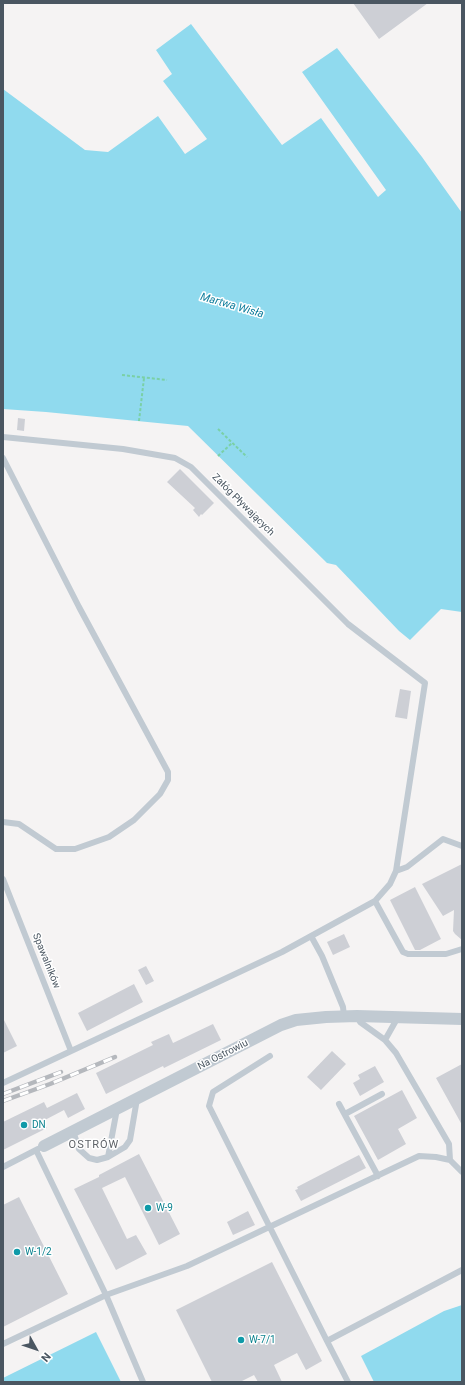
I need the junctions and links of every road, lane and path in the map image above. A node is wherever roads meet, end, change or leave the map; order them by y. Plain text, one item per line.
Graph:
1 (122, 375) dead end
2 (144, 378) junction
3 (167, 380) dead end
4 (139, 421) dead end
5 (218, 429) dead end
6 (3, 437) edge
7 (232, 443) junction
8 (218, 456) dead end
9 (247, 457) dead end
10 (3, 458) edge
11 (3, 822) edge
12 (462, 846) edge
13 (396, 871) junction
14 (3, 879) edge
15 (375, 901) junction
16 (311, 936) junction
17 (462, 949) edge
18 (344, 1016) junction
19 (357, 1016) junction
20 (398, 1017) junction
21 (462, 1019) edge
22 (385, 1040) junction
23 (71, 1051) junction
24 (270, 1056) dead end
25 (3, 1083) edge
26 (382, 1094) dead end
27 (137, 1099) junction
28 (339, 1104) dead end
29 (117, 1109) junction
30 (345, 1114) junction
31 (73, 1131) junction
32 (40, 1148) junction
33 (108, 1157) junction
34 (450, 1160) junction
35 (3, 1167) edge
36 (462, 1172) edge
37 (378, 1176) junction
38 (270, 1227) junction
39 (462, 1270) edge
40 (106, 1295) junction
41 (327, 1341) junction
42 (3, 1344) edge
43 (143, 1382) edge
44 (348, 1382) edge

1 - 2 path
2 - 3 path
2 - 4 path
5 - 7 path
6 - 13 lane, Załóg Pływających
7 - 8 path
7 - 9 path
10 - 11 lane
12 - 13 lane
13 - 15 lane
14 - 23 lane, Spawalników
15 - 16 lane
15 - 17 lane
16 - 18 lane
16 - 23 lane
18 - 19 street, Na Ostrowiu
18 - 27 street, Na Ostrowiu
19 - 20 street, Na Ostrowiu
19 - 22 lane
20 - 21 street, Na Ostrowiu
20 - 22 lane
22 - 34 lane
23 - 25 lane
24 - 38 lane
26 - 30 lane
27 - 29 street, Na Ostrowiu
27 - 33 lane
28 - 30 lane
29 - 31 street, Na Ostrowiu
29 - 33 lane
30 - 37 lane
31 - 32 street, Na Ostrowiu
31 - 33 lane
32 - 35 lane, Na Ostrowiu
32 - 40 lane
34 - 36 lane
34 - 37 lane
37 - 38 lane
38 - 40 lane
38 - 41 lane
39 - 41 lane
40 - 42 lane
40 - 43 lane
41 - 44 lane

